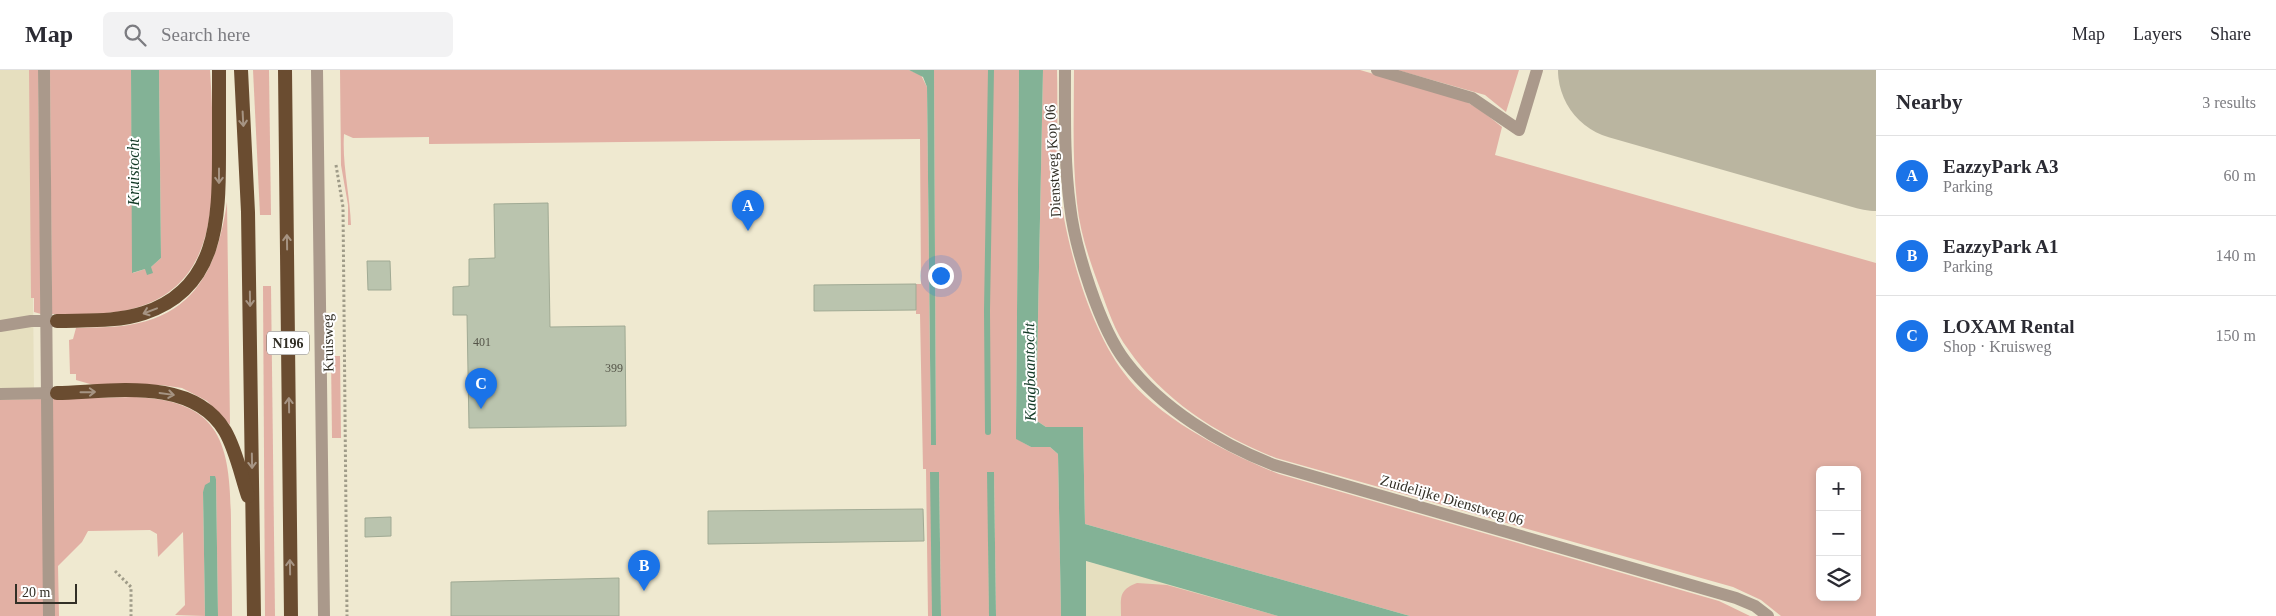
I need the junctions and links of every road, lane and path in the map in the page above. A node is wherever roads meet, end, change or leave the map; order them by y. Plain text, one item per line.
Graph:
1 (44, 70) edge
2 (219, 70) edge
3 (241, 70) edge
4 (285, 70) edge
5 (317, 70) edge
6 (1065, 70) edge
7 (1378, 70) edge
8 (1537, 70) edge
9 (336, 163) dead end
10 (52, 321) junction
11 (0, 326) edge
12 (1144, 382) joint
13 (52, 393) junction
14 (0, 394) edge
15 (253, 508) junction
16 (115, 571) dead end
17 (49, 616) edge
18 (131, 616) edge
19 (254, 616) edge
20 (291, 616) edge
21 (324, 616) edge
22 (347, 616) edge
23 (1768, 616) edge

1 - 10 street
2 -> 10 highway
3 -> 15 highway, N196
20 -> 4 highway, N196
5 - 21 street, Kruisweg
6 - 12 street, Dienstweg Kop 06
7 - 8 street
9 - 22 path, Kruisweg
10 - 11 street
10 - 13 street
12 - 23 street, Zuidelijke Dienstweg 06
13 - 14 street
13 -> 15 highway
13 - 17 street
15 - 19 highway, N196
16 - 18 path

